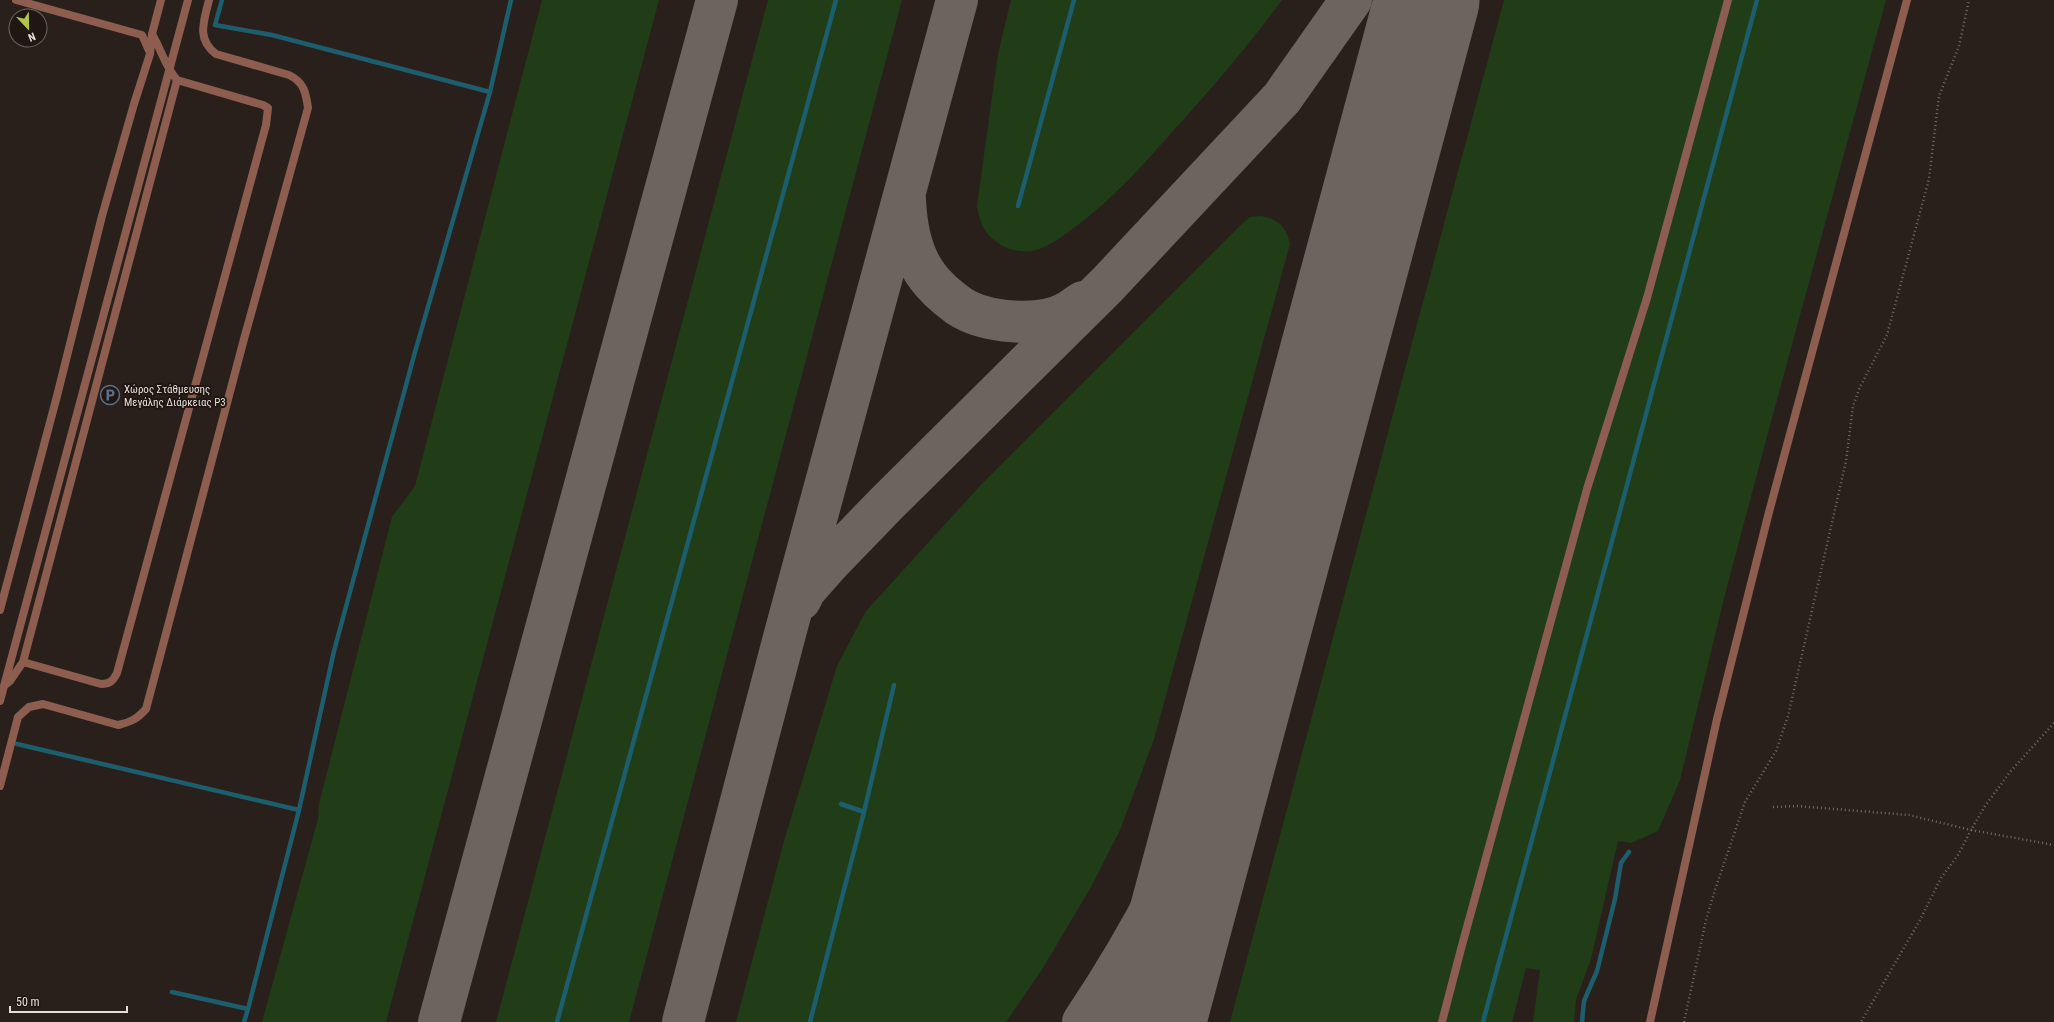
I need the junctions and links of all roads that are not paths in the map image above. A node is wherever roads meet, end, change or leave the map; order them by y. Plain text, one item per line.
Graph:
1 (16, 0) edge
2 (161, 0) edge
3 (188, 0) edge
4 (209, 0) edge
5 (1728, 0) edge
6 (1907, 0) edge
7 (152, 34) junction
8 (150, 54) junction
9 (169, 71) junction
10 (177, 80) junction
11 (0, 610) edge
12 (23, 662) junction
13 (2, 688) edge
14 (0, 701) edge
15 (0, 786) edge
16 (1442, 1022) edge
17 (1650, 1022) edge

1 - 8 lane
2 - 7 lane
3 - 9 lane
4 - 15 lane
5 - 16 lane
6 - 17 lane
7 - 8 lane
7 - 9 lane
8 - 11 lane
9 - 10 lane
9 - 13 lane
10 - 12 lane
10 - 12 lane
12 - 13 lane
13 - 14 lane

